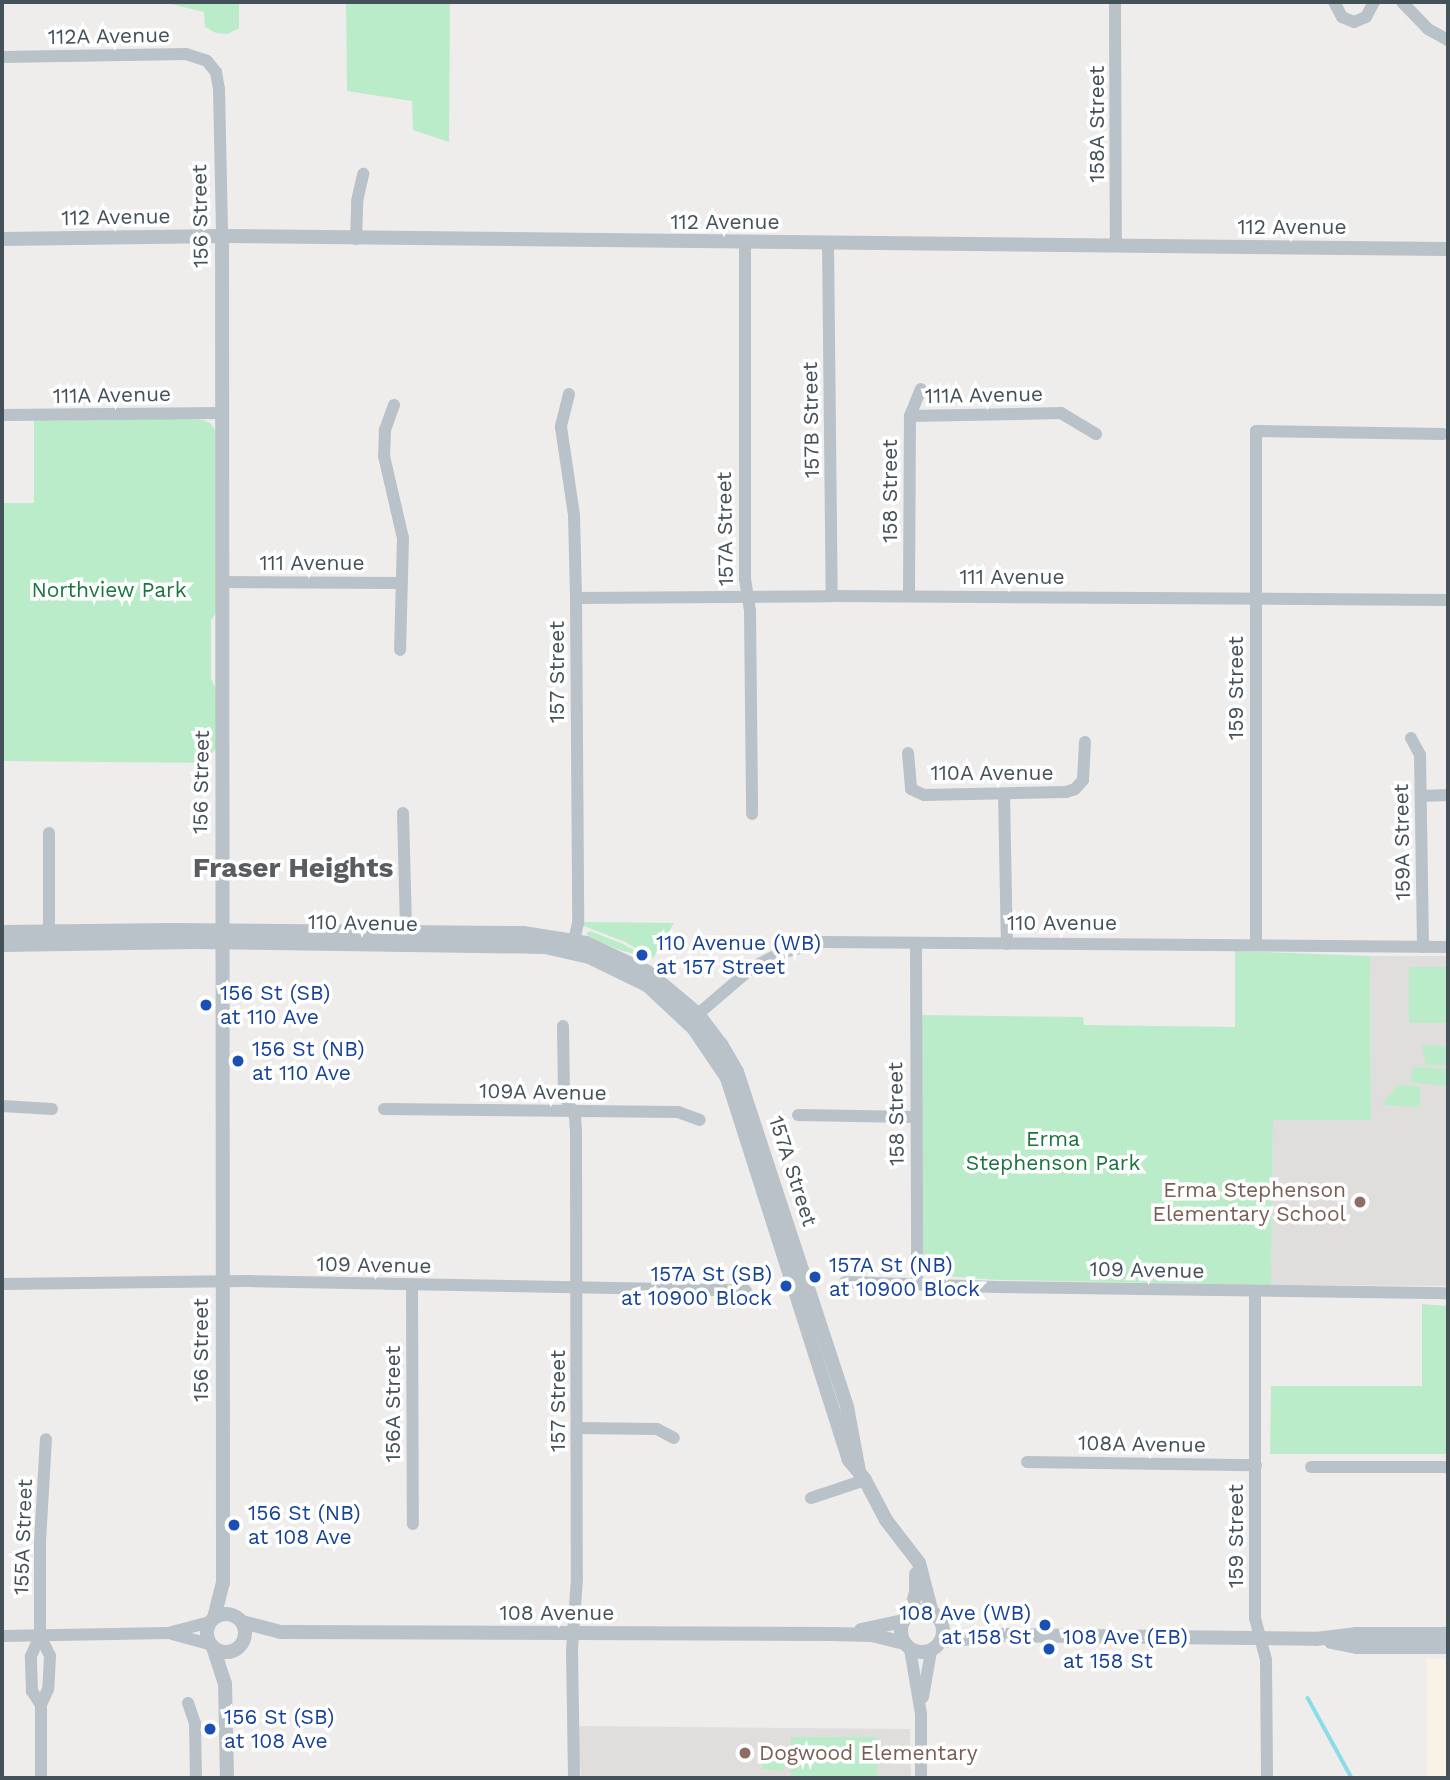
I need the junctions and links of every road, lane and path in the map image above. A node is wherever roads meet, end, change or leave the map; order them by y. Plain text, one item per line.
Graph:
1 (1115, 2) edge
2 (1334, 2) edge
3 (1374, 2) edge
4 (1402, 2) edge
5 (1448, 40) edge
6 (2, 57) edge
7 (213, 67) joint
8 (363, 174) dead end
9 (222, 236) junction
10 (2, 239) edge
11 (356, 239) junction
12 (744, 243) junction
13 (828, 243) junction
14 (1116, 246) junction
15 (1448, 249) edge
16 (921, 389) dead end
17 (569, 394) dead end
18 (394, 405) dead end
19 (222, 413) junction
20 (2, 415) edge
21 (910, 415) junction
22 (1096, 434) dead end
23 (1443, 434) dead end
24 (224, 582) junction
25 (400, 583) junction
26 (747, 596) junction
27 (832, 596) junction
28 (909, 596) junction
29 (576, 598) junction
30 (1255, 598) junction
31 (1448, 600) edge
32 (400, 650) dead end
33 (1412, 738) dead end
34 (1086, 742) dead end
35 (908, 753) dead end
36 (1004, 794) junction
37 (1448, 795) edge
38 (1421, 796) junction
39 (403, 813) dead end
40 (752, 814) dead end
41 (49, 833) dead end
42 (406, 931) junction
43 (2, 932) edge
44 (221, 936) junction
45 (49, 938) junction
46 (332, 943) junction
47 (916, 944) junction
48 (1007, 944) junction
49 (2, 945) edge
50 (1256, 945) junction
51 (572, 946) junction
52 (1423, 947) junction
53 (1448, 947) edge
54 (693, 1018) junction
55 (563, 1026) dead end
56 (2, 1106) edge
57 (52, 1109) dead end
58 (384, 1109) dead end
59 (573, 1111) junction
60 (798, 1115) dead end
61 (915, 1117) junction
62 (700, 1120) dead end
63 (222, 1281) junction
64 (845, 1282) dead end
65 (2, 1284) edge
66 (917, 1284) junction
67 (412, 1285) junction
68 (577, 1288) junction
69 (746, 1291) dead end
70 (1255, 1292) junction
71 (1448, 1293) edge
72 (577, 1428) junction
73 (674, 1438) dead end
74 (46, 1439) dead end
75 (1027, 1462) dead end
76 (1256, 1465) junction
77 (1311, 1467) dead end
78 (1448, 1467) edge
79 (862, 1476) junction
80 (811, 1498) dead end
81 (413, 1524) dead end
82 (910, 1551) junction
83 (223, 1583) junction
84 (906, 1617) junction
85 (936, 1618) junction
86 (239, 1619) junction
87 (212, 1620) junction
88 (281, 1632) junction
89 (168, 1633) junction
90 (572, 1634) junction
91 (832, 1634) junction
92 (1448, 1634) edge
93 (1004, 1635) junction
94 (2, 1636) edge
95 (40, 1636) junction
96 (1260, 1638) junction
97 (1315, 1639) junction
98 (212, 1645) junction
99 (240, 1646) junction
100 (906, 1646) junction
101 (936, 1646) junction
102 (1448, 1647) edge
103 (225, 1683) junction
104 (188, 1703) dead end
105 (921, 1714) junction
106 (41, 1778) edge
107 (196, 1778) edge
108 (227, 1778) edge
109 (574, 1778) edge
110 (921, 1778) edge
111 (1267, 1778) edge

1 - 14 street, 158A Street
2 - 3 street
4 - 5 street
6 - 7 street, 112A Avenue
7 - 9 street, 156 Street
8 - 11 street
9 - 10 street, 112 Avenue
9 - 11 street, 112 Avenue
9 - 19 street, 156 Street
11 - 12 street, 112 Avenue
12 - 13 street, 112 Avenue
12 - 26 street, 157A Street
13 - 14 street, 112 Avenue
13 - 27 street, 157B Street
14 - 15 street, 112 Avenue
16 - 21 street, 158 Street
17 - 29 street, 157 Street
18 - 25 street
19 - 20 street, 111A Avenue
19 - 24 street, 156 Street
21 - 22 street, 111A Avenue
21 - 28 street, 158 Street
23 - 30 street, 159 Street
24 - 25 street, 111 Avenue
24 - 44 street, 156 Street
25 - 32 street
26 - 27 street, 111 Avenue
26 - 29 street, 111 Avenue
26 - 40 street, 157A Street
27 - 28 street, 111 Avenue
28 - 30 street, 111 Avenue
29 - 51 street, 157 Street
30 - 31 street, 111 Avenue
30 - 50 street, 159 Street
33 - 38 street, 159A Street
34 - 36 street, 110A Avenue
35 - 36 street, 110A Avenue
36 - 48 street
37 - 38 street
38 - 52 street, 159A Street
39 - 42 street
41 - 45 street
42 - 44 street, 110 Avenue
42 - 46 street
42 - 51 street, 110 Avenue
43 - 45 street, 110 Avenue
44 - 45 street, 110 Avenue
44 - 46 street, 110 Avenue
44 - 63 street, 156 Street
45 - 49 street, 110 Avenue
46 - 51 street, 110 Avenue
47 - 48 street, 110 Avenue
47 - 54 street, 110 Avenue
47 - 61 street, 158 Street
48 - 50 street, 110 Avenue
50 - 52 street, 110 Avenue
51 - 54 street, 110 Avenue
52 - 53 street, 110 Avenue
54 - 79 street, 157A Street
55 - 59 street, 157 Street
56 - 57 street
58 - 59 street, 109A Avenue
59 - 62 street, 109A Avenue
59 - 68 street, 157 Street
60 - 61 street
61 - 66 street, 158 Street
63 - 65 street, 109 Avenue
63 - 67 street, 109 Avenue
63 - 83 street, 156 Street
64 - 66 street, 109 Avenue
66 - 70 street, 109 Avenue
67 - 68 street, 109 Avenue
67 - 81 street, 156A Street
68 - 69 street, 109 Avenue
68 - 72 street, 157 Street
70 - 71 street, 109 Avenue
70 - 76 street, 159 Street
72 - 73 street
72 - 90 street, 157 Street
74 - 95 street, 155A Street
75 - 76 street, 108A Avenue
76 - 96 street, 159 Street
77 - 78 street
79 - 80 street
79 - 82 street, 157A Street
82 - 84 street
82 - 85 street, 157A Street
83 - 86 street, 156 Street
83 - 87 street, 156 Street
84 - 85 street
84 - 91 street, 108 Avenue
84 - 100 street
85 - 93 street
85 - 101 street
86 - 87 street
86 - 88 street, 108 Avenue
86 - 99 street
87 - 89 street
87 - 98 street
88 - 90 street, 108 Avenue
88 - 99 street, 108 Avenue
89 - 95 street
89 - 98 street
90 - 91 street, 108 Avenue
90 - 109 street, 157 Street
91 - 100 street, 108 Avenue
92 - 97 street
93 - 96 street
93 - 101 street
94 - 95 street
95 - 106 street, 155A Street
96 - 97 street
96 - 111 street, 159 Street
97 - 102 street
98 - 99 street
98 - 103 street
99 - 103 street
100 - 101 street
100 - 105 street
101 - 105 street
103 - 108 street
104 - 107 street
105 - 110 street

